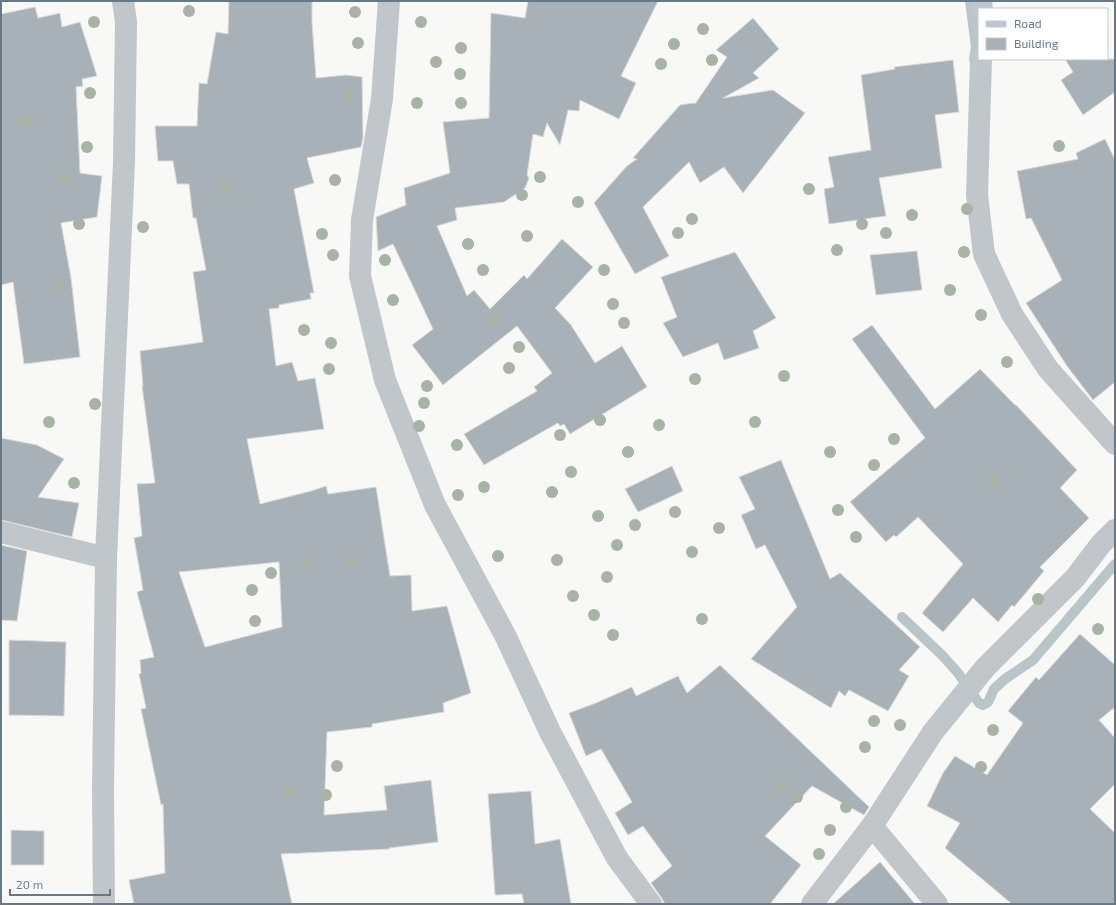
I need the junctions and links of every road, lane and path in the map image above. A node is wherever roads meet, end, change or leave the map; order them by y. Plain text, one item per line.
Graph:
1 (123, 1) edge
2 (389, 1) edge
3 (981, 60) edge
4 (1115, 444) edge
5 (1115, 530) edge
6 (1, 532) edge
7 (106, 558) junction
8 (872, 826) junction
9 (104, 904) edge
10 (651, 904) edge
11 (812, 904) edge
12 (937, 904) edge

1 - 7 street
2 - 10 street
3 - 4 street
5 - 8 street
6 - 7 street
7 - 9 street
8 - 11 street
8 - 12 street

